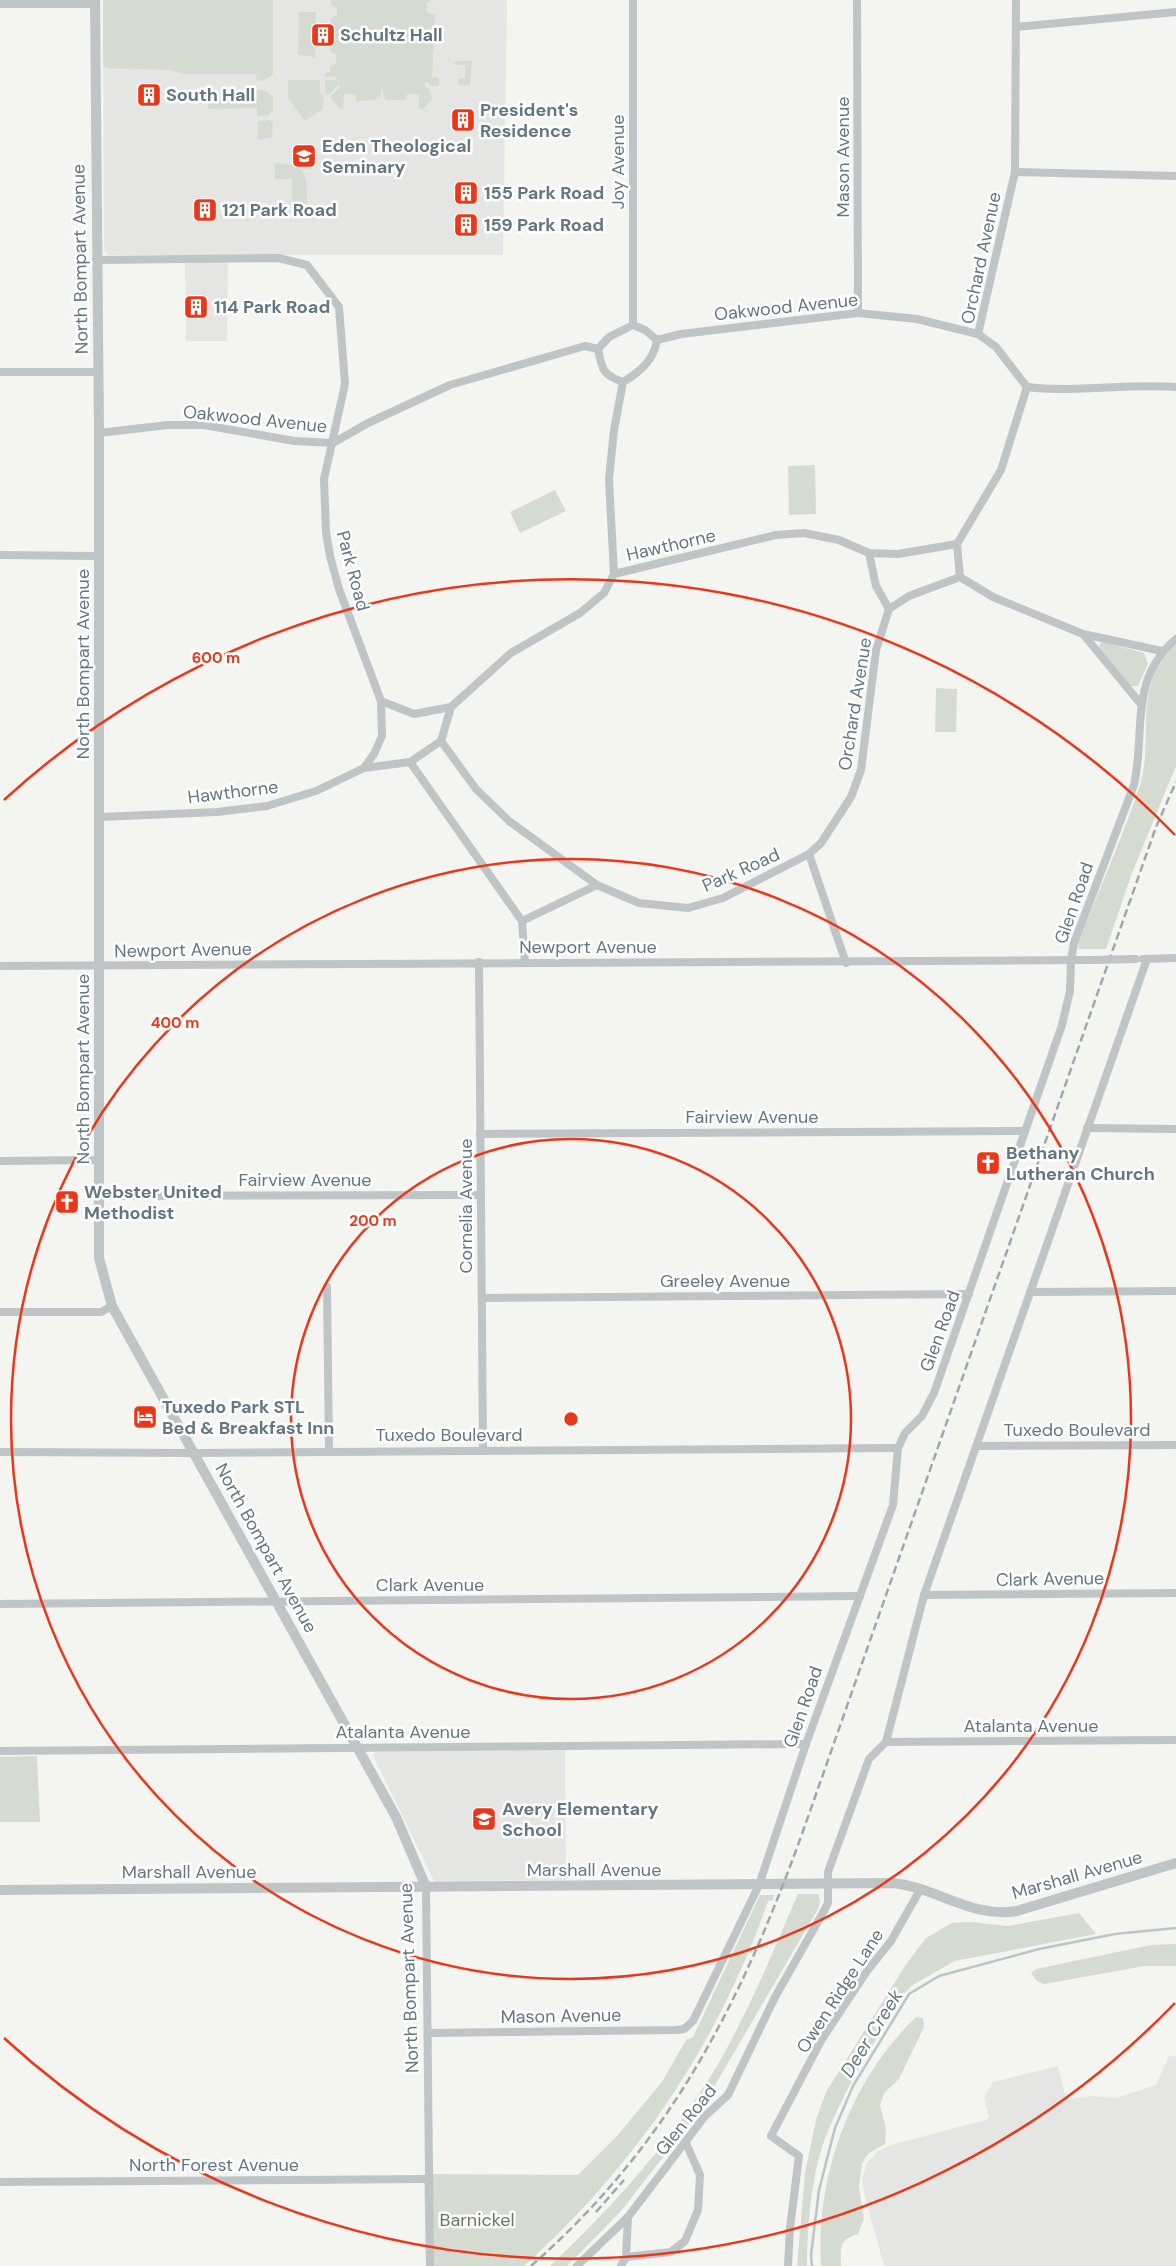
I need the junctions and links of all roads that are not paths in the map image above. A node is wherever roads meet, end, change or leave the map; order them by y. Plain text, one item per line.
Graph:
1 (633, 0) edge
2 (857, 0) edge
3 (1016, 0) edge
4 (95, 2) edge
5 (0, 4) edge
6 (1176, 12) edge
7 (1016, 27) junction
8 (1014, 172) junction
9 (1176, 176) edge
10 (96, 260) junction
11 (858, 313) junction
12 (633, 325) junction
13 (978, 334) junction
14 (657, 340) junction
15 (598, 349) junction
16 (0, 372) edge
17 (97, 372) junction
18 (623, 382) junction
19 (1027, 387) junction
20 (1176, 387) edge
21 (99, 433) junction
22 (333, 443) junction
23 (957, 544) junction
24 (869, 553) junction
25 (0, 555) edge
26 (99, 556) junction
27 (614, 574) junction
28 (960, 577) junction
29 (889, 609) junction
30 (1083, 634) junction
31 (1176, 639) edge
32 (1162, 651) junction
33 (381, 701) junction
34 (1140, 704) junction
35 (451, 707) junction
36 (441, 741) junction
37 (410, 762) junction
38 (364, 768) junction
39 (100, 817) junction
40 (809, 854) junction
41 (597, 885) junction
42 (522, 921) junction
43 (1176, 958) edge
44 (1147, 959) junction
45 (1071, 960) junction
46 (479, 962) junction
47 (525, 962) junction
48 (846, 963) junction
49 (0, 966) edge
50 (100, 966) junction
51 (1087, 1128) junction
52 (1176, 1129) edge
53 (1025, 1131) junction
54 (480, 1134) junction
55 (98, 1160) junction
56 (0, 1161) edge
57 (480, 1195) junction
58 (99, 1196) junction
59 (327, 1287) dead end
60 (1176, 1291) edge
61 (1030, 1292) junction
62 (969, 1294) junction
63 (482, 1298) junction
64 (112, 1306) junction
65 (0, 1312) edge
66 (1176, 1445) edge
67 (978, 1446) junction
68 (898, 1448) junction
69 (483, 1450) junction
70 (329, 1451) junction
71 (0, 1452) edge
72 (195, 1453) junction
73 (1176, 1593) edge
74 (924, 1595) junction
75 (860, 1596) junction
76 (276, 1601) junction
77 (0, 1604) edge
78 (1176, 1740) edge
79 (886, 1742) junction
80 (806, 1744) junction
81 (357, 1748) junction
82 (0, 1751) edge
83 (1176, 1862) edge
84 (759, 1885) junction
85 (827, 1885) junction
86 (426, 1887) junction
87 (0, 1890) edge
88 (920, 1890) junction
89 (693, 2021) joint
90 (428, 2033) junction
91 (686, 2143) junction
92 (428, 2178) junction
93 (0, 2182) edge
94 (628, 2217) junction
95 (626, 2257) junction
96 (579, 2265) edge
97 (430, 2266) edge
98 (621, 2266) edge
99 (788, 2266) edge

1 - 12 street, Joy Avenue
2 - 11 street, Mason Avenue
3 - 7 street, Orchard Avenue
4 - 5 street
4 - 10 street, North Bompart Avenue
6 - 7 street
7 - 8 street, Orchard Avenue
8 - 9 street
8 - 13 street, Orchard Avenue
10 - 17 street, North Bompart Avenue
10 - 22 street, Park Road
11 - 13 street, Oakwood Avenue
11 - 14 street, Oakwood Avenue
12 - 14 street
12 - 15 street
13 - 19 street, Orchard Avenue
14 - 18 street
15 - 18 street
15 - 22 street, Oakwood Avenue
16 - 17 street
17 - 21 street, North Bompart Avenue
18 - 27 street
19 - 20 street
19 - 23 street
21 - 22 street, Oakwood Avenue
21 - 26 street, North Bompart Avenue
22 - 33 street, Park Road
23 - 24 street, Hawthorne
23 - 28 street
24 - 27 street, Hawthorne
24 - 29 street
25 - 26 street
26 - 39 street, North Bompart Avenue
27 - 35 street, Hawthorne
28 - 29 street
28 - 30 street
29 - 40 street, Orchard Avenue
30 - 32 street
30 - 34 street
31 - 32 street, Glen Road
32 - 34 street, Glen Road
33 - 35 street
33 - 38 street, Park Road
34 - 45 street, Glen Road
35 - 36 street
36 - 37 street
36 - 41 street, Park Road
37 - 38 street
37 - 42 street
38 - 39 street, Hawthorne
39 - 50 street, North Bompart Avenue
40 - 41 street, Park Road
40 - 48 street
41 - 42 street
42 - 47 street
43 - 44 street, Newport Avenue
44 - 45 street, Newport Avenue, bridge
44 - 51 street, Glen Road
45 - 48 street, Newport Avenue
45 - 53 street, Glen Road
46 - 47 street, Newport Avenue
46 - 50 street, Newport Avenue
46 - 54 street, Cornelia Avenue
47 - 48 street, Newport Avenue
49 - 50 street, Newport Avenue
50 - 55 street, North Bompart Avenue
51 - 52 street
51 - 61 street, Glen Road
53 - 54 street, Fairview Avenue
53 - 62 street, Glen Road
54 - 57 street, Cornelia Avenue
55 - 56 street
55 - 58 street, North Bompart Avenue
57 - 58 street, Fairview Avenue
57 - 63 street, Cornelia Avenue
58 - 64 street, North Bompart Avenue
59 - 70 street
60 - 61 street
61 - 67 street, Glen Road
62 - 63 street, Greeley Avenue
62 - 68 street, Glen Road
63 - 69 street, Cornelia Avenue
64 - 65 street
64 - 72 street, North Bompart Avenue
66 - 67 street, Tuxedo Boulevard
67 - 74 street, Glen Road
68 - 69 street, Tuxedo Boulevard
68 - 75 street, Glen Road
69 - 70 street, Tuxedo Boulevard
70 - 72 street, Tuxedo Boulevard
71 - 72 street, Tuxedo Boulevard
72 - 76 street, North Bompart Avenue
73 - 74 street, Clark Avenue
74 - 79 street, Glen Road
75 - 76 street, Clark Avenue
75 - 80 street, Glen Road
76 - 77 street, Clark Avenue
76 - 81 street, North Bompart Avenue
78 - 79 street, Atalanta Avenue
79 - 85 street, Glen Road
80 - 81 street, Atalanta Avenue
80 - 84 street, Glen Road
81 - 82 street, Atalanta Avenue
81 - 86 street, North Bompart Avenue
83 - 88 street, Marshall Avenue
84 - 85 street, Marshall Avenue
84 - 86 street, Marshall Avenue
84 - 89 street, Glen Road
85 - 88 street, Marshall Avenue
85 - 91 street, Glen Road
86 - 87 street, Marshall Avenue
86 - 90 street, North Bompart Avenue
88 - 99 street, Owen Ridge Lane
89 - 90 street, Mason Avenue
90 - 92 street, North Bompart Avenue
91 - 94 street, Glen Road
91 - 95 street
92 - 93 street, North Forest Avenue
92 - 97 street, North Bompart Avenue
94 - 95 street
94 - 96 street, Glen Road
95 - 98 street

